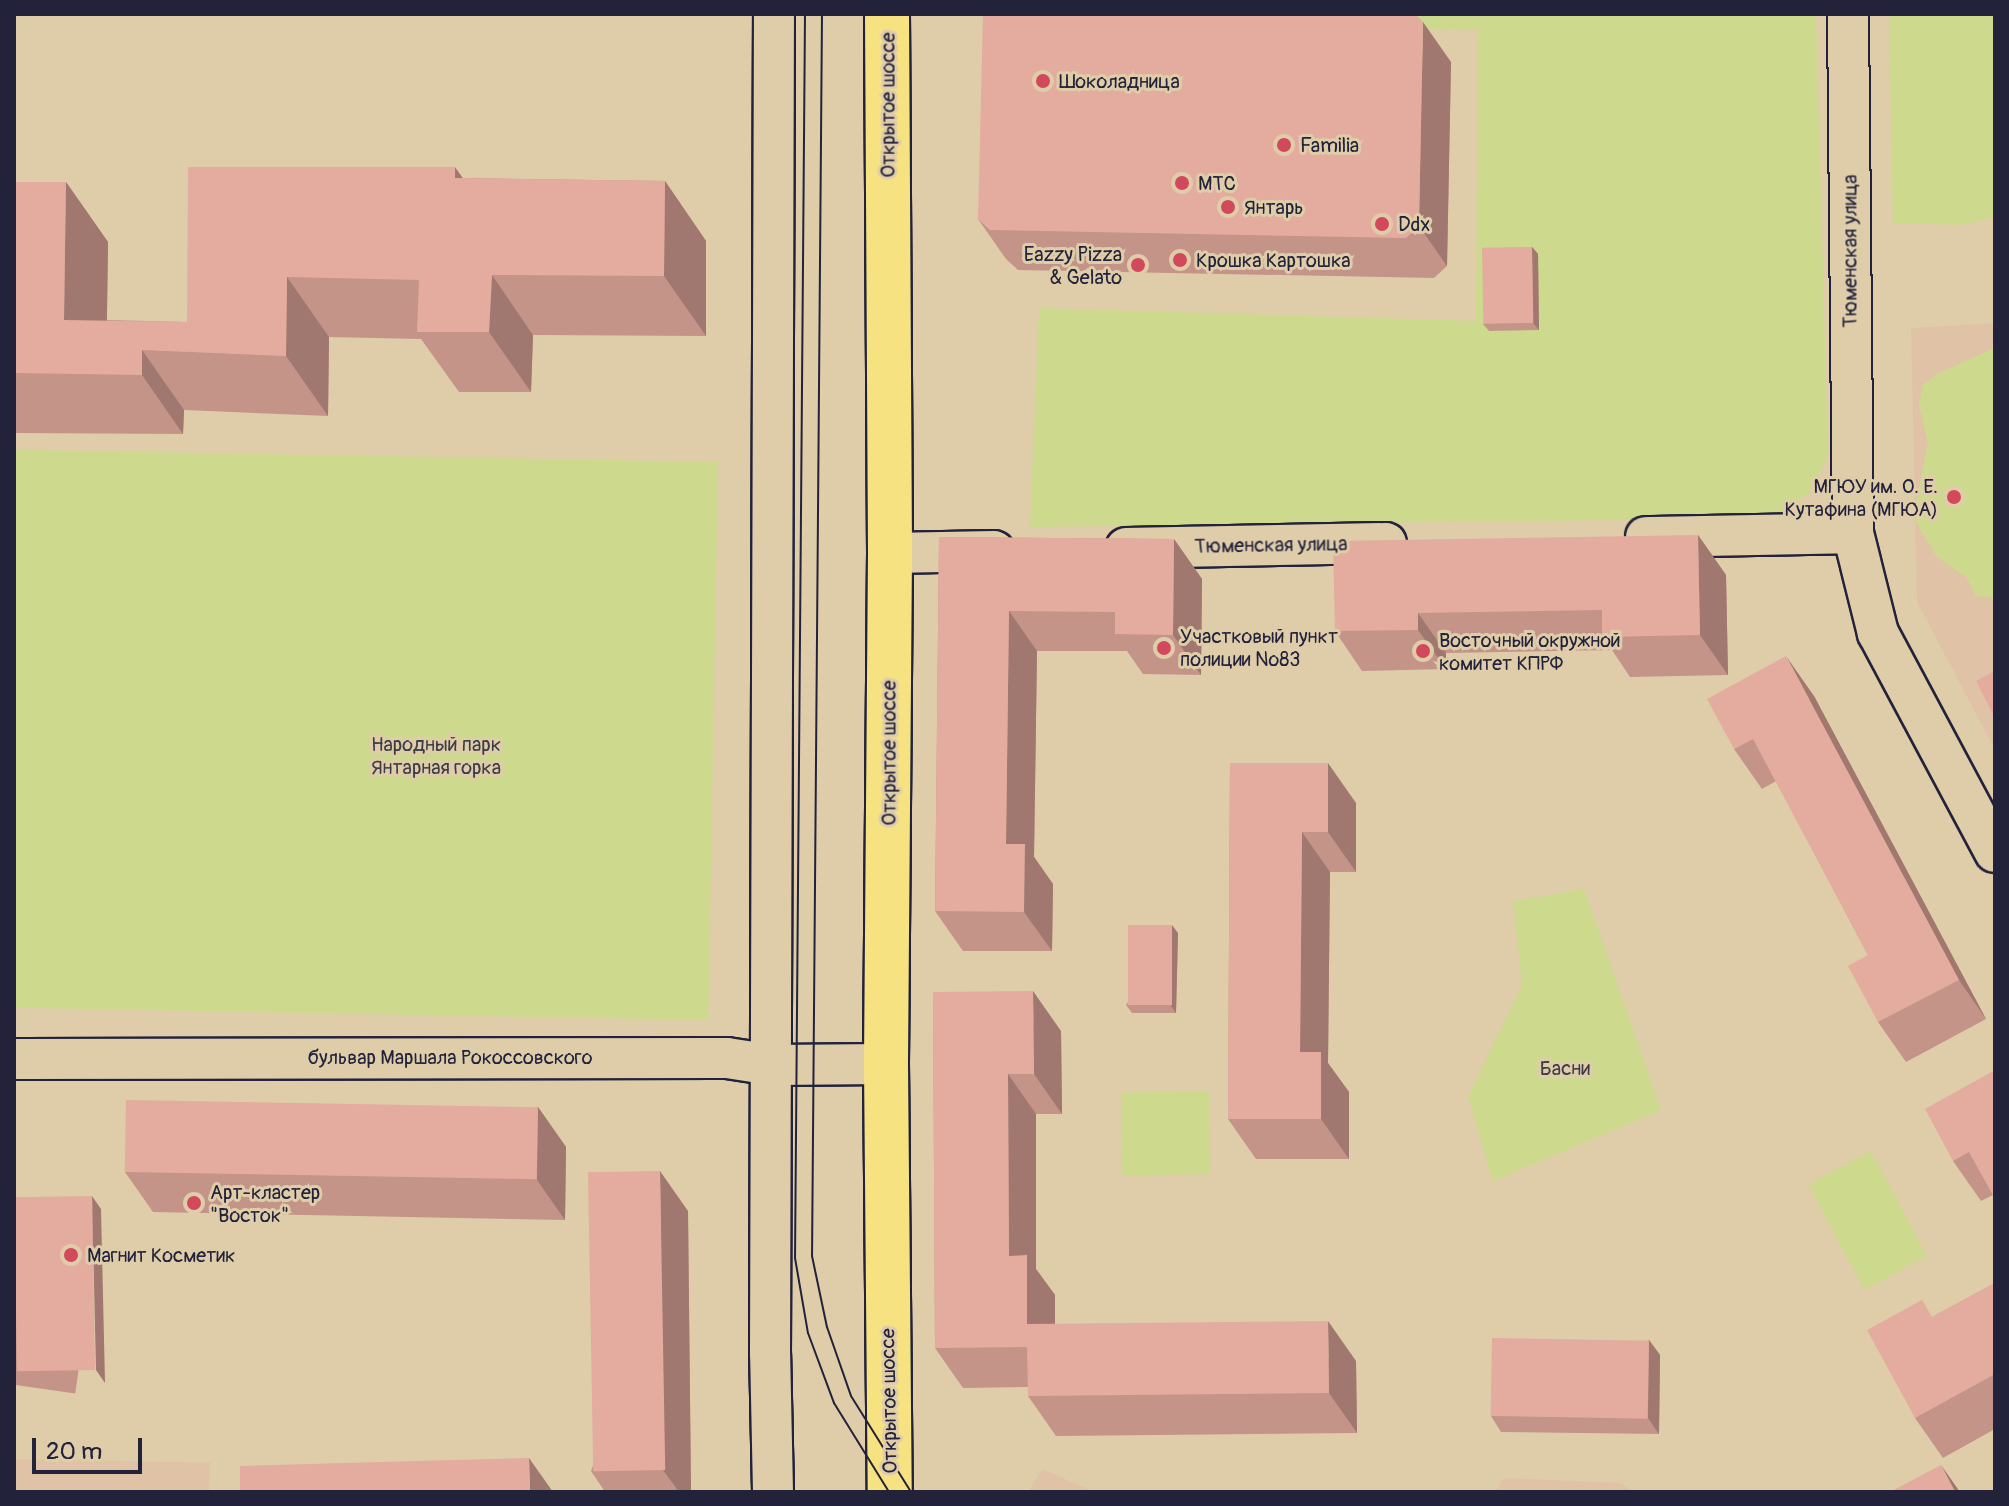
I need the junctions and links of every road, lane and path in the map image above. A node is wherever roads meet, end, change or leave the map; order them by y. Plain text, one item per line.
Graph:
1 (774, 14) edge
2 (887, 14) edge
3 (1848, 14) edge
4 (1853, 533) junction
5 (1606, 538) edge
6 (1419, 542) edge
7 (1093, 549) edge
8 (1034, 550) edge
9 (890, 553) junction
10 (1995, 852) edge
11 (14, 1059) edge
12 (886, 1064) junction
13 (772, 1065) junction
14 (773, 1492) edge
15 (890, 1492) edge

1 - 13 street
2 - 9 main road, Открытое шоссе
3 - 4 street, Тюменская улица
4 - 5 street
4 - 10 street, Тюменская улица
6 - 7 street, Тюменская улица
8 - 9 street
9 - 12 main road, Открытое шоссе
11 - 13 street, бульвар Маршала Рокоссовского
12 - 13 street, бульвар Маршала Рокоссовского
12 - 15 main road, Открытое шоссе
13 - 14 street

